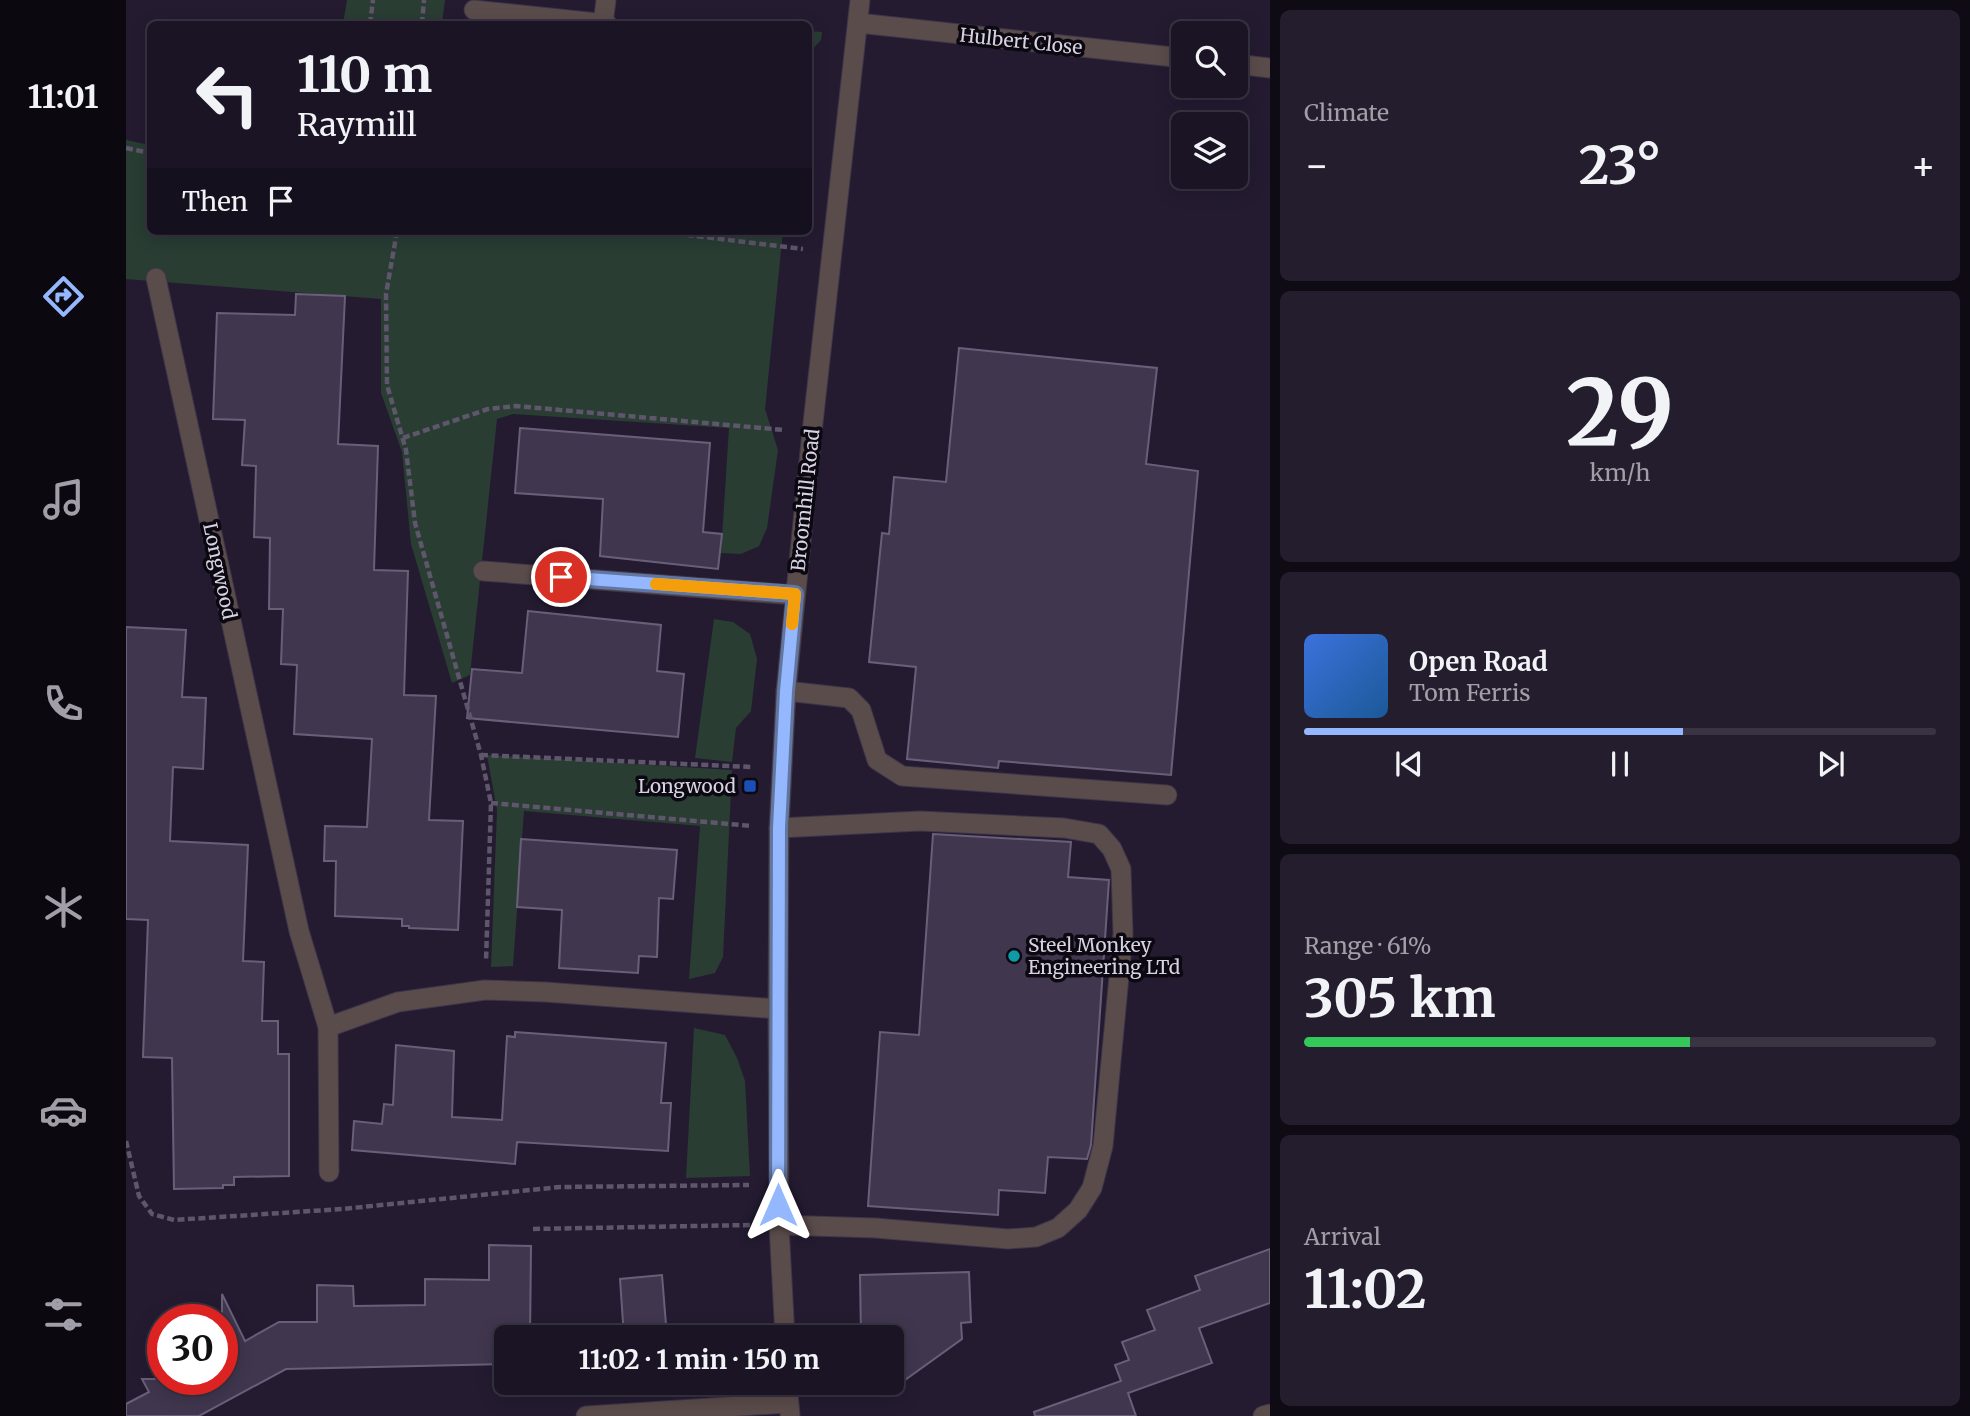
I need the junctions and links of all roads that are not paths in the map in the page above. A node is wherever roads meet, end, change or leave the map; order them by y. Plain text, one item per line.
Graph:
1 (606, 0) edge
2 (860, 0) edge
3 (474, 10) dead end
4 (577, 21) edge
5 (605, 21) edge
6 (858, 23) junction
7 (1171, 57) edge
8 (1248, 65) edge
9 (1270, 68) edge
10 (156, 278) dead end
11 (483, 571) dead end
12 (795, 594) junction
13 (786, 691) junction
14 (1167, 795) dead end
15 (779, 828) junction
16 (778, 1009) junction
17 (328, 1027) junction
18 (329, 1172) dead end
19 (779, 1225) junction
20 (784, 1325) edge
21 (789, 1410) edge
22 (1270, 1414) edge
23 (586, 1416) edge
24 (1263, 1416) edge

1 - 5 street
2 - 6 street, Broomhill Road
3 - 4 street
6 - 7 street, Hulbert Close
6 - 12 street, Broomhill Road
8 - 9 street
10 - 17 street, Longwood
11 - 12 street
12 - 13 street, Broomhill Road
13 - 14 street
13 - 15 street, Broomhill Road
15 - 16 street, Broomhill Road
15 - 19 street
16 - 17 street
16 - 19 street, Broomhill Road
17 - 18 street, Longwood
19 - 20 street, Broomhill Road
21 - 23 street
22 - 24 street

